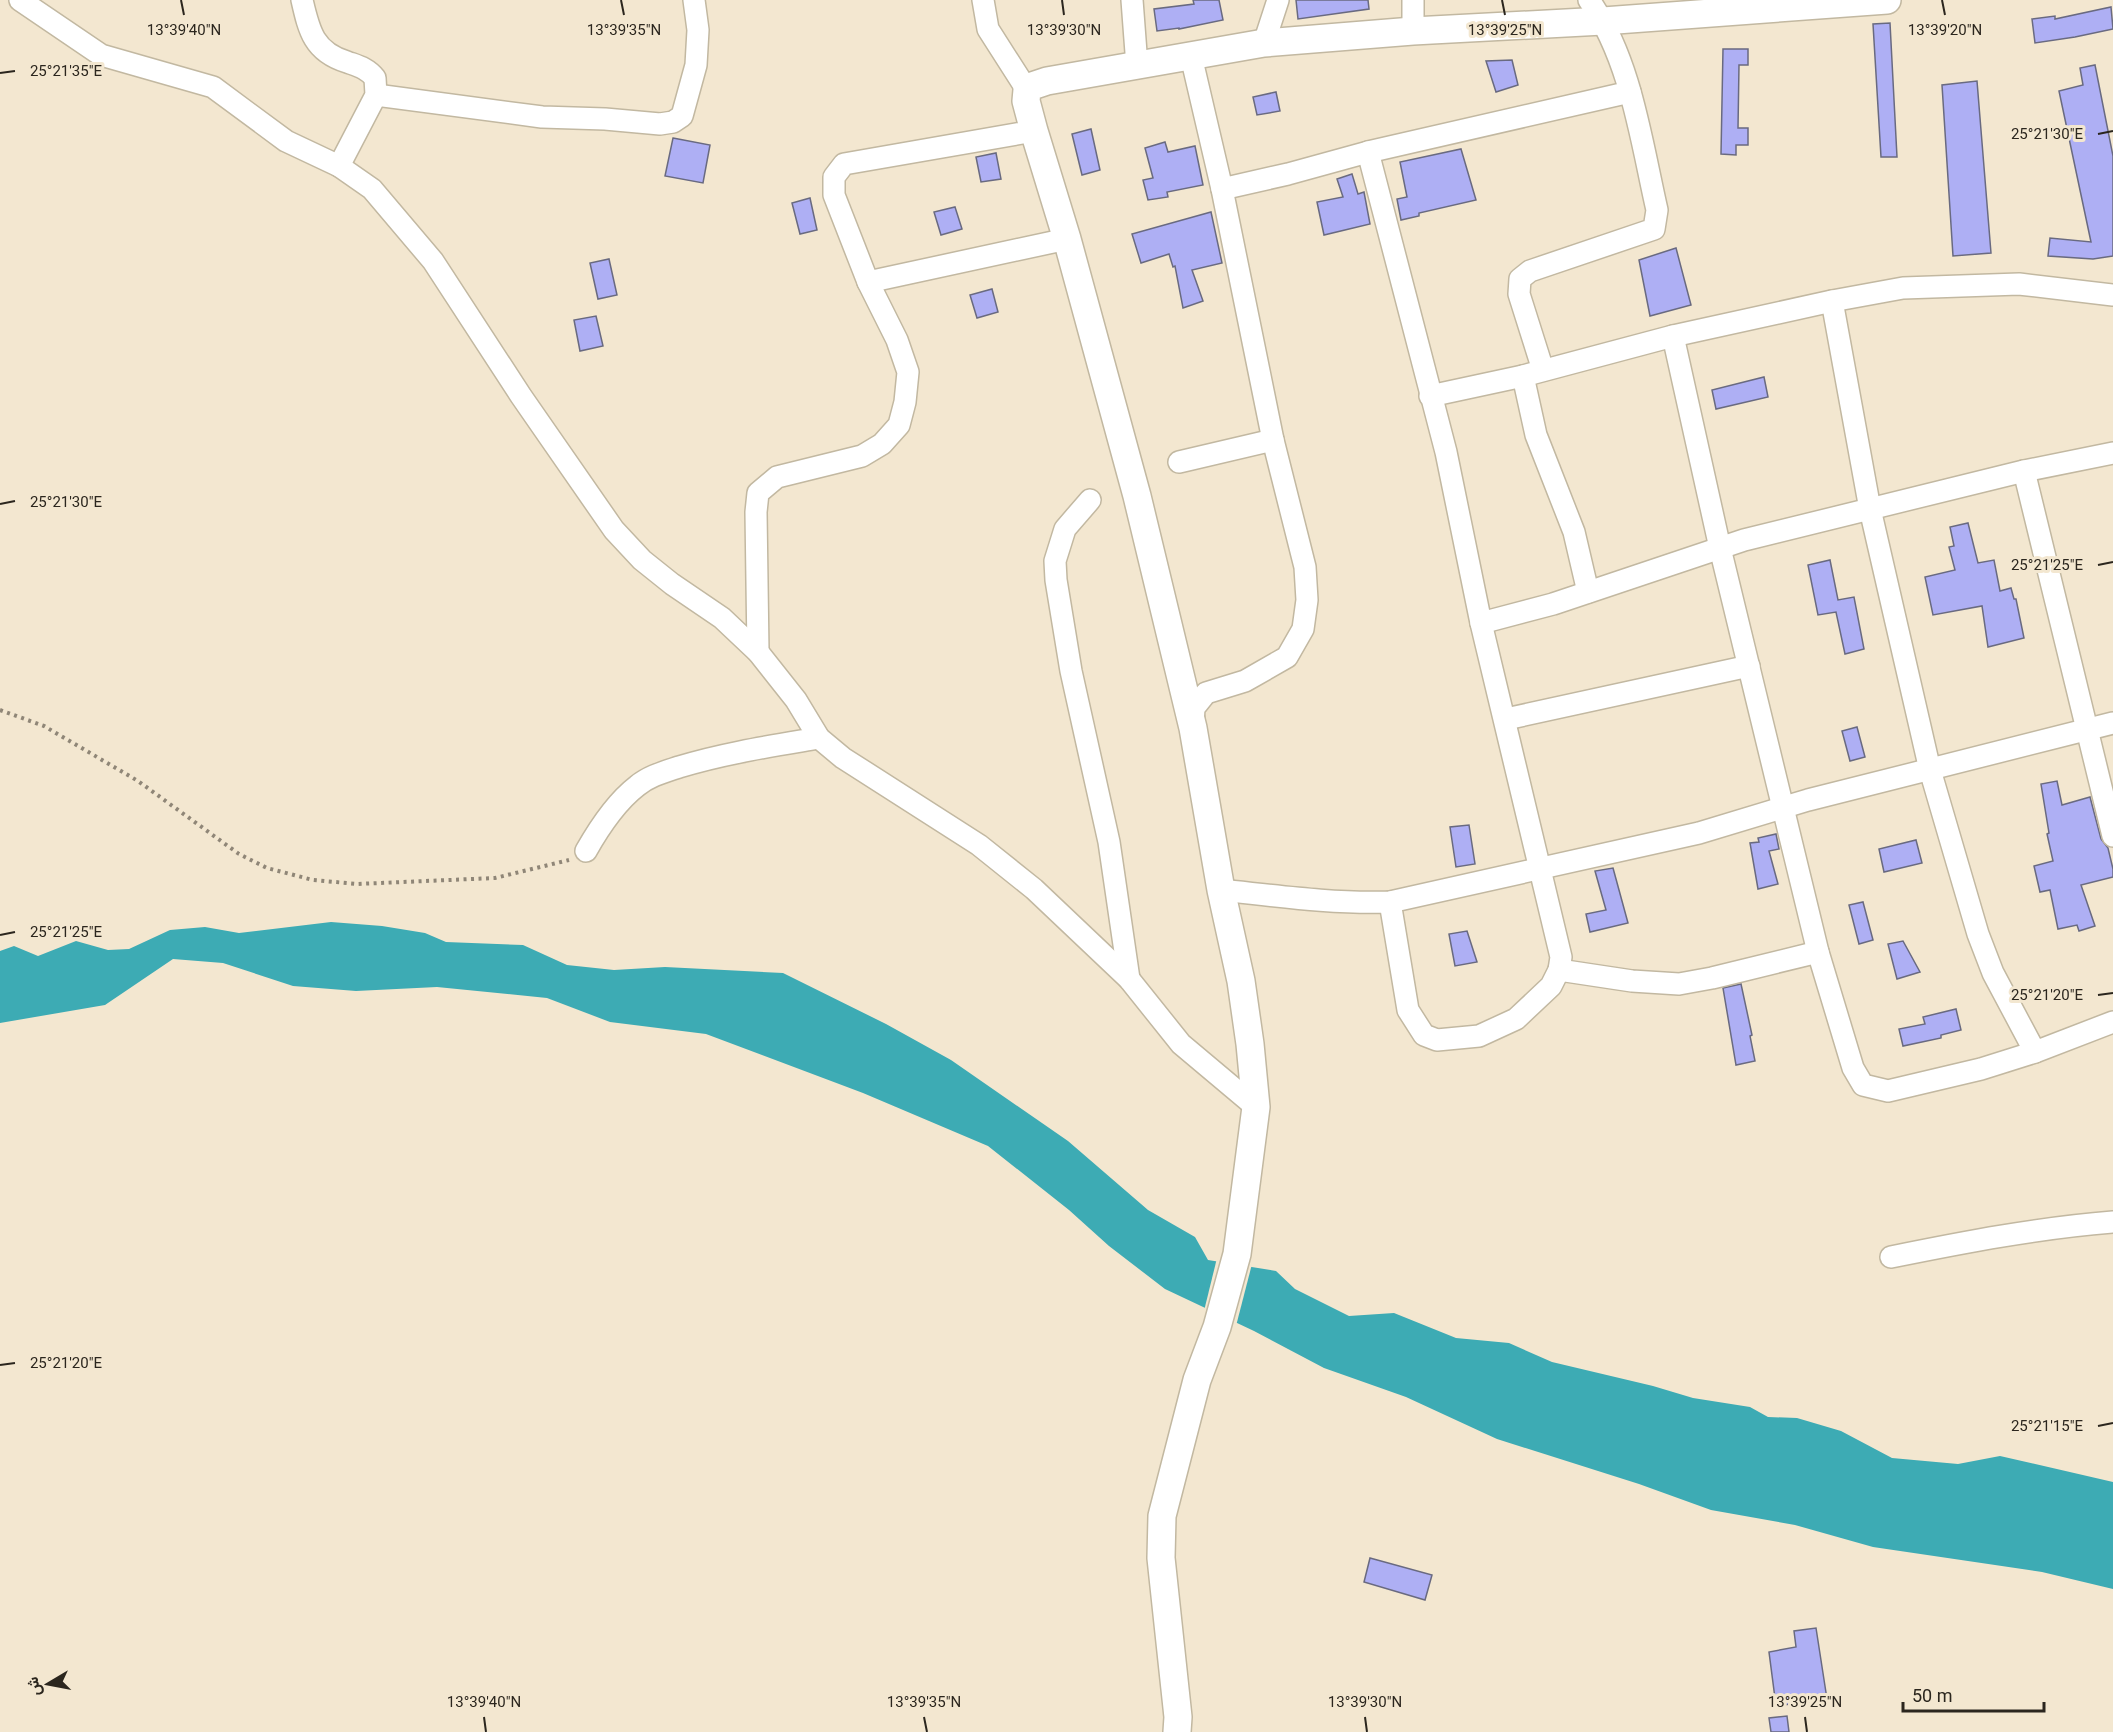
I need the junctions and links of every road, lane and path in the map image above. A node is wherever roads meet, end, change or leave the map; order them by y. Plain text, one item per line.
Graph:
1 (20, 0) edge
2 (302, 0) edge
3 (694, 0) edge
4 (983, 0) edge
5 (1132, 0) edge
6 (1278, 0) edge
7 (1413, 0) edge
8 (1874, 0) edge
9 (1705, 6) edge
10 (1596, 10) edge
11 (1413, 31) junction
12 (1264, 44) junction
13 (1191, 56) junction
14 (1137, 66) junction
15 (1027, 90) junction
16 (1630, 92) junction
17 (376, 94) junction
18 (1034, 131) junction
19 (1368, 152) junction
20 (339, 166) junction
21 (1222, 189) junction
22 (1067, 239) junction
23 (868, 282) junction
24 (2113, 295) edge
25 (1832, 301) junction
26 (1673, 336) junction
27 (1533, 373) junction
28 (1430, 396) junction
29 (1273, 440) junction
30 (2113, 453) edge
31 (1179, 462) dead end
32 (2024, 471) junction
33 (1090, 500) dead end
34 (1870, 508) junction
35 (1720, 548) junction
36 (1588, 592) junction
37 (1481, 623) junction
38 (758, 652) junction
39 (1749, 666) junction
40 (0, 710) edge
41 (1506, 719) junction
42 (2113, 723) edge
43 (1192, 728) junction
44 (2087, 730) junction
45 (819, 738) junction
46 (1930, 770) junction
47 (1784, 808) junction
48 (2113, 836) edge
49 (586, 851) joint
50 (1540, 868) junction
51 (1221, 890) junction
52 (1390, 902) junction
53 (1818, 952) junction
54 (1559, 970) junction
55 (1129, 979) junction
56 (2113, 1022) edge
57 (2035, 1052) junction
58 (1256, 1107) junction
59 (2113, 1222) edge
60 (1891, 1257) dead end
61 (1177, 1732) edge

1 - 20 street
2 - 17 street
3 - 17 street
4 - 15 street
5 - 14 street
6 - 12 street
7 - 11 street
8 - 9 street
9 - 10 street
10 - 11 street
10 - 16 street
11 - 12 street
12 - 13 street
13 - 14 street
13 - 21 street
14 - 15 street
15 - 18 street
16 - 19 street
16 - 27 street
17 - 20 street
18 - 22 street
18 - 23 street
19 - 21 street
19 - 28 street
20 - 38 street
21 - 29 street
22 - 23 street
22 - 43 street
23 - 38 street
24 - 25 street
25 - 26 street
25 - 34 street
26 - 27 street
26 - 35 street
27 - 28 street
27 - 36 street
28 - 37 street
29 - 31 street
29 - 43 street
30 - 32 street
32 - 34 street
32 - 44 street
33 - 55 street
34 - 35 street
34 - 46 street
35 - 36 street
35 - 39 street
36 - 37 street
37 - 41 street
38 - 45 street
39 - 41 street
39 - 47 street
40 - 49 path
41 - 50 street
42 - 44 street
43 - 51 street
44 - 46 street
44 - 48 street
45 - 49 street
45 - 55 street
46 - 47 street
46 - 57 street
47 - 50 street
47 - 53 street
50 - 52 street
50 - 54 street
51 - 52 street
51 - 58 street
52 - 54 street
53 - 54 street
53 - 57 street
55 - 58 street
56 - 57 street
58 - 61 street
59 - 60 street

